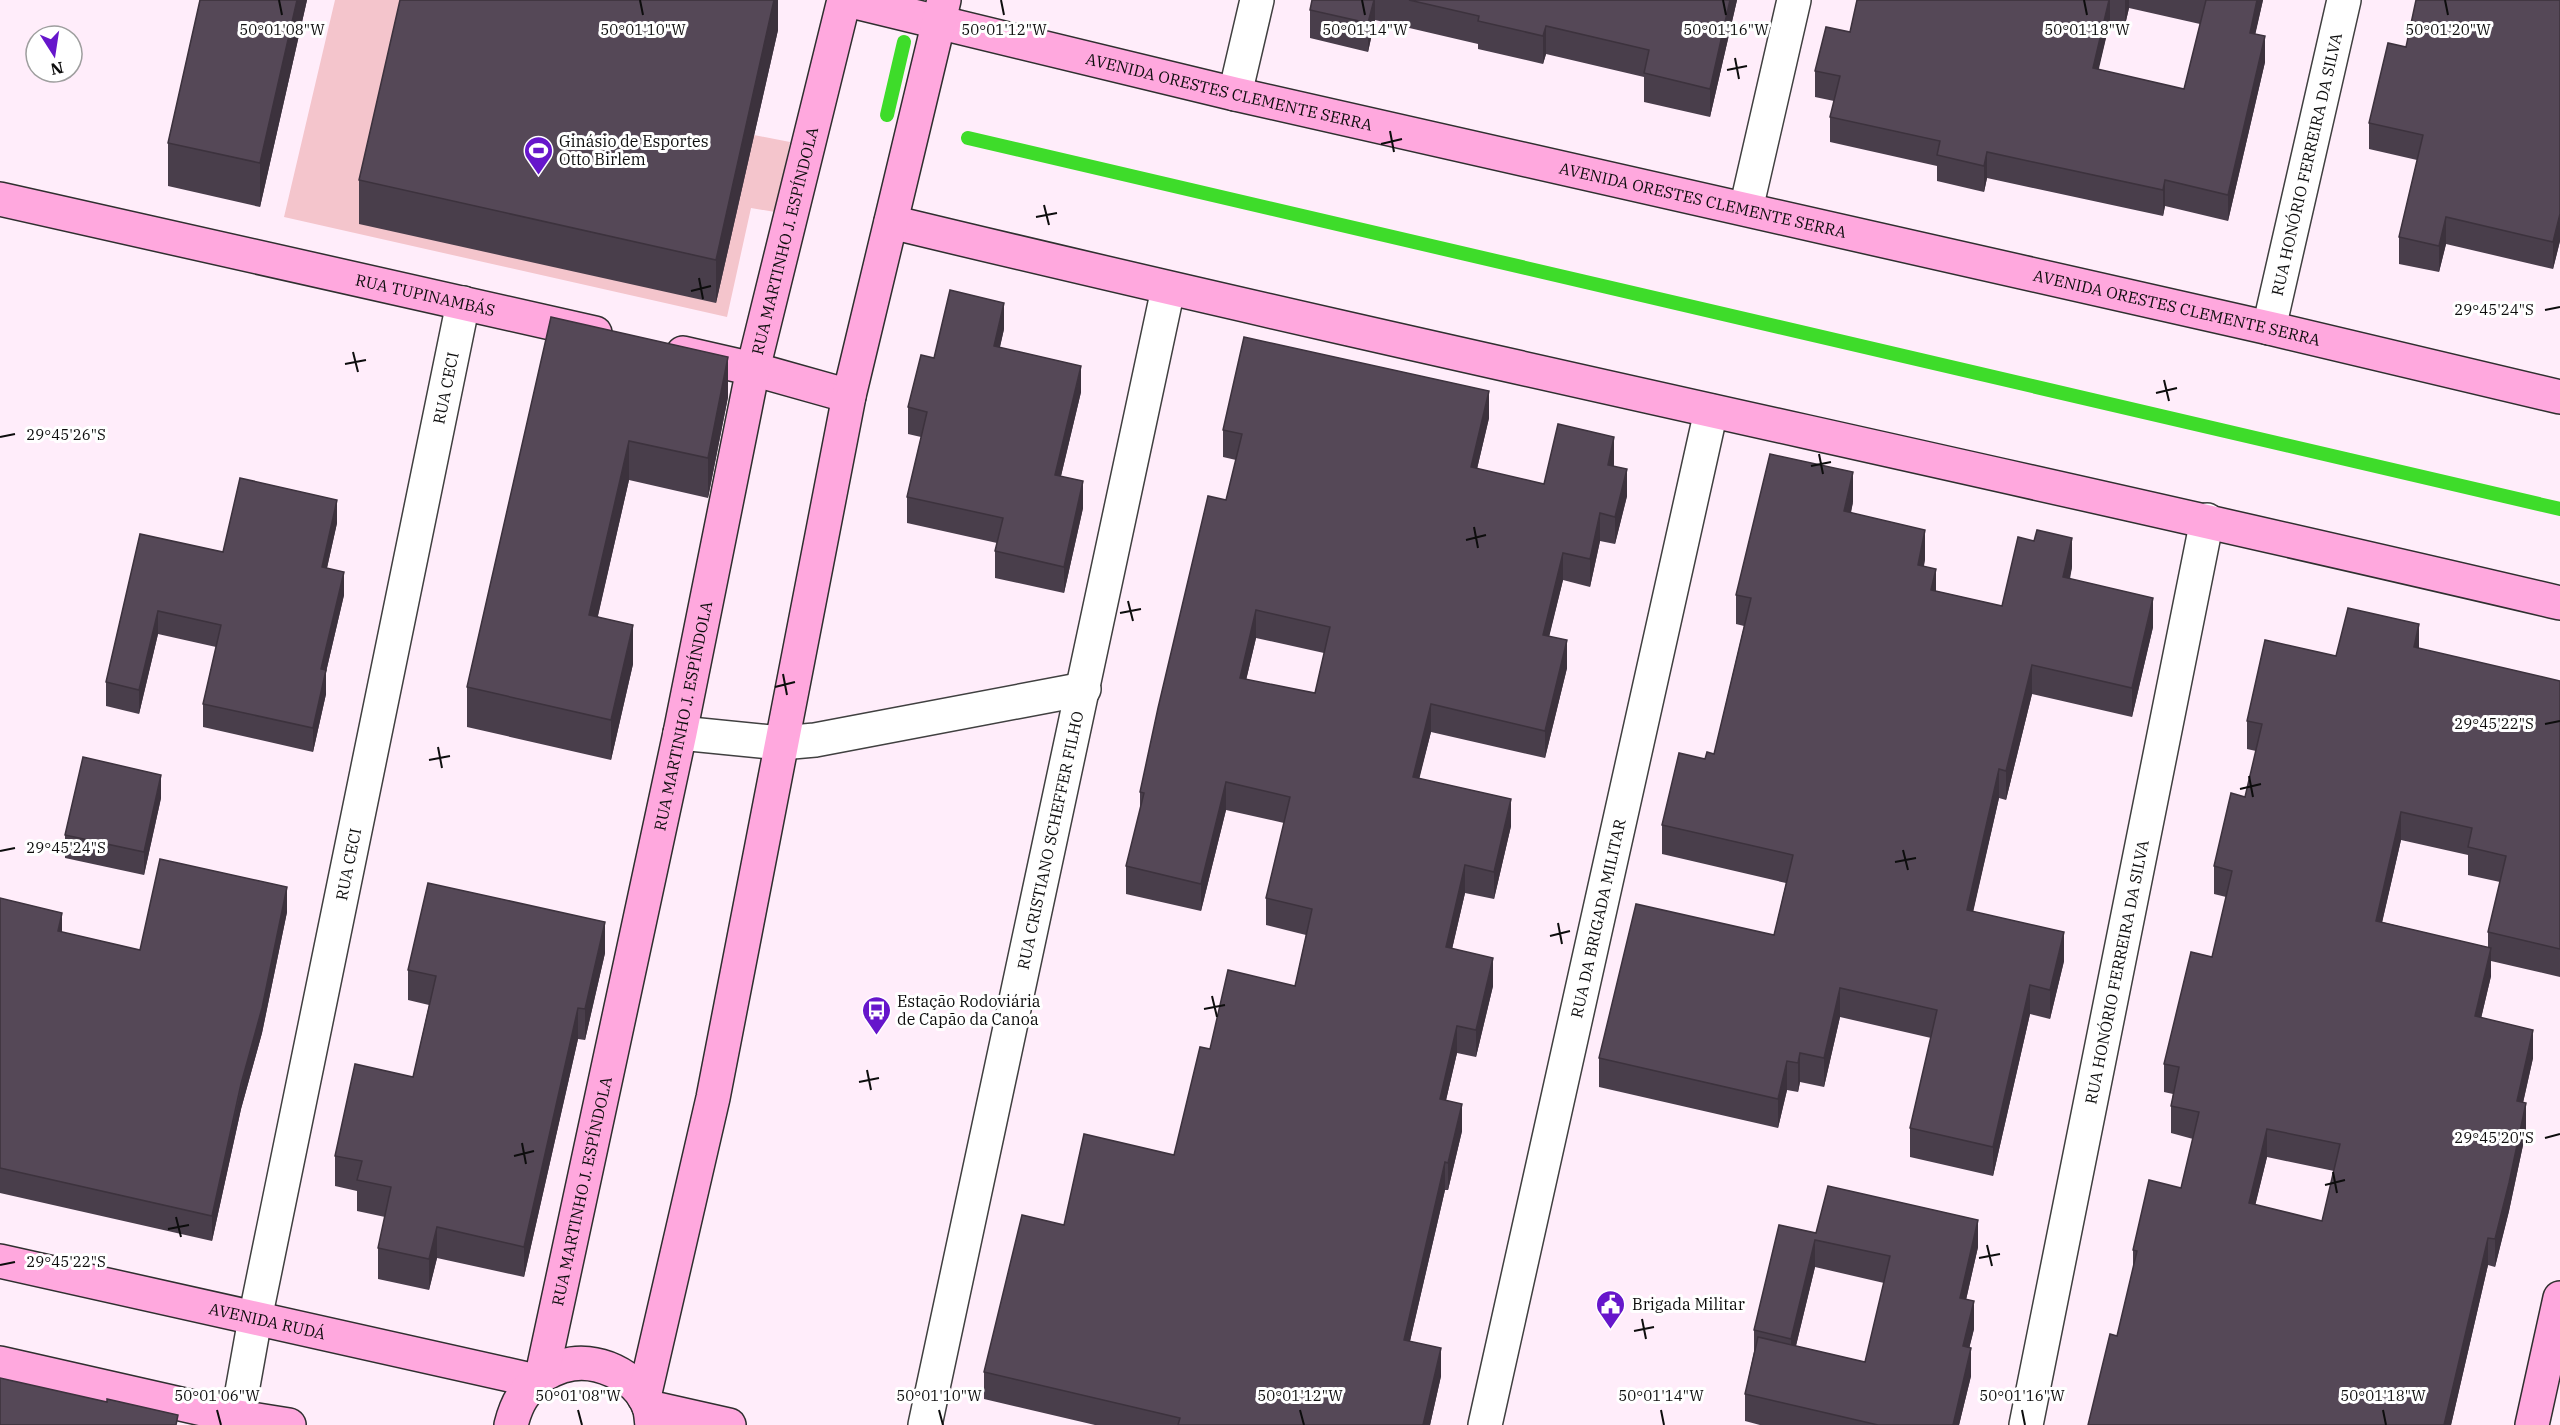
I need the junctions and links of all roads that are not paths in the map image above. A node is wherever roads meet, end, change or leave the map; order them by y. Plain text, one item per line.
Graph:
1 (846, 0) edge
2 (1257, 0) edge
3 (1794, 0) edge
4 (2344, 0) edge
5 (941, 11) edge
6 (1235, 94) junction
7 (0, 199) edge
8 (1746, 209) junction
9 (891, 222) junction
10 (1168, 289) junction
11 (463, 303) junction
12 (2269, 328) junction
13 (753, 369) junction
14 (849, 396) junction
15 (2560, 397) edge
16 (1711, 411) junction
17 (2207, 520) junction
18 (2560, 603) edge
19 (1084, 689) junction
20 (680, 733) junction
21 (781, 743) junction
22 (0, 1261) edge
23 (2560, 1298) edge
24 (255, 1320) junction
25 (0, 1363) edge
26 (539, 1378) junction
27 (648, 1410) edge
28 (237, 1421) edge
29 (289, 1425) edge
30 (511, 1425) edge
31 (729, 1425) edge
32 (925, 1425) edge
33 (1485, 1425) edge
34 (2026, 1425) edge
35 (2532, 1425) edge

1 - 5 main road, AVENIDA ORESTES CLEMENTE SERRA
1 - 13 main road, RUA MARTINHO J. ESPÍNDOLA
2 - 6 street
3 - 8 street
4 - 12 street, RUA HONÓRIO FERREIRA DA SILVA
5 - 6 main road, AVENIDA ORESTES CLEMENTE SERRA
5 - 9 main road
6 - 8 main road, AVENIDA ORESTES CLEMENTE SERRA
7 - 11 main road, RUA TUPINAMBÁS
8 - 12 main road, AVENIDA ORESTES CLEMENTE SERRA
9 - 10 main road
9 - 14 main road
10 - 16 main road
10 - 19 street, RUA CRISTIANO SCHEFFER FILHO
11 - 13 main road, RUA TUPINAMBÁS
11 - 24 street, RUA CECI
12 - 15 main road, AVENIDA ORESTES CLEMENTE SERRA
13 - 14 main road, RUA TUPINAMBÁS
13 - 20 main road, RUA MARTINHO J. ESPÍNDOLA
14 - 21 main road
16 - 17 main road
16 - 33 street, RUA DA BRIGADA MILITAR
17 - 18 main road
17 - 34 street, RUA HONÓRIO FERREIRA DA SILVA
19 - 21 street
19 - 32 street, RUA CRISTIANO SCHEFFER FILHO
20 - 21 street
20 - 26 main road, RUA MARTINHO J. ESPÍNDOLA
21 - 27 main road
22 - 24 main road, AVENIDA RUDÁ
23 - 35 main road
24 - 26 main road, AVENIDA RUDÁ
24 - 28 street, RUA CECI
25 - 28 main road
26 - 27 main road
26 - 30 main road, RUA MARTINHO J. ESPÍNDOLA
27 - 31 main road
28 - 29 main road

